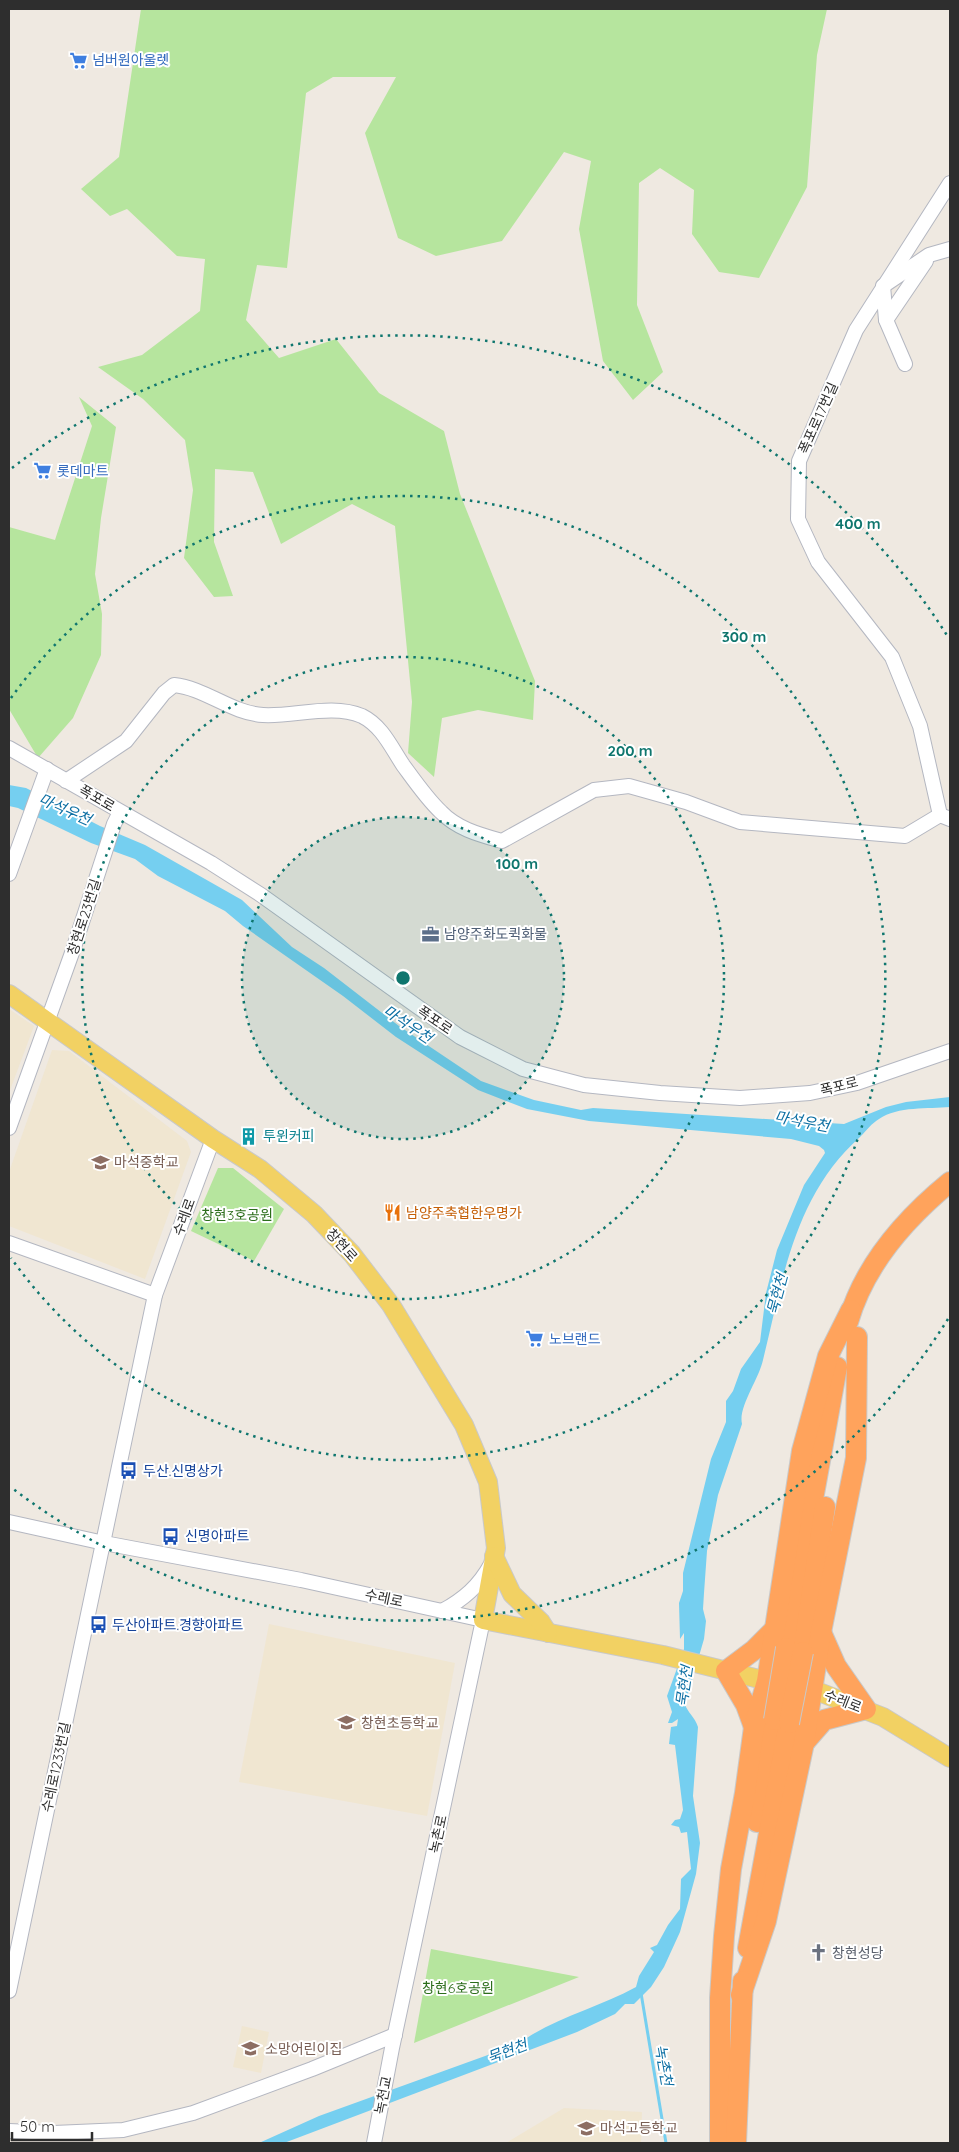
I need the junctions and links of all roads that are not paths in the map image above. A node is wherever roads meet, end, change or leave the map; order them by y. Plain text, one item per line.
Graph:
1 (950, 183) edge
2 (950, 249) edge
3 (929, 255) junction
4 (883, 286) junction
5 (886, 320) junction
6 (905, 364) dead end
7 (9, 748) edge
8 (47, 769) junction
9 (66, 781) junction
10 (945, 817) edge
11 (117, 818) junction
12 (9, 874) edge
13 (9, 994) edge
14 (47, 1022) junction
15 (950, 1051) edge
16 (9, 1128) edge
17 (213, 1139) junction
18 (950, 1182) edge
19 (950, 1195) edge
20 (9, 1243) edge
21 (155, 1295) junction
22 (852, 1310) junction
23 (857, 1337) junction
24 (9, 1522) edge
25 (104, 1543) junction
26 (494, 1556) junction
27 (442, 1611) junction
28 (483, 1620) junction
29 (774, 1631) junction
30 (548, 1632) junction
31 (822, 1632) junction
32 (794, 1650) junction
33 (726, 1671) junction
34 (767, 1681) junction
35 (814, 1690) junction
36 (866, 1709) junction
37 (782, 1722) junction
38 (754, 1727) junction
39 (804, 1743) junction
40 (950, 1758) edge
41 (9, 1991) edge
42 (741, 1995) junction
43 (393, 2042) junction
44 (719, 2102) junction
45 (9, 2131) edge
46 (374, 2143) edge
47 (720, 2143) edge
48 (736, 2143) edge

1 - 4 street, 폭포로17번길
2 - 3 street
3 - 4 street
3 - 5 street
4 - 5 street
4 - 10 street, 폭포로17번길
5 - 6 street
7 - 8 street, 폭포로
8 - 9 street, 폭포로
8 - 12 street
9 - 10 street
9 - 11 street, 폭포로
11 - 14 street, 창현로23번길
11 - 15 street, 폭포로
13 - 14 main road, 창현로
14 - 16 street, 창현로23번길
14 - 17 main road, 창현로
17 - 21 street, 수레로
17 - 26 main road, 창현로
18 - 22 highway
19 - 23 highway
20 - 21 street
21 - 25 street, 수레로
22 - 29 highway
22 - 32 highway
23 - 31 highway
23 - 32 highway
24 - 25 street, 수레로
25 - 27 street, 수레로
25 - 41 street, 수레로1233번길
26 - 27 street
26 - 28 main road, 창현로
26 - 30 main road
27 - 28 street, 수레로
28 - 30 main road, 수레로
28 - 43 street, 녹촌로
29 - 33 highway
29 - 34 highway
30 - 33 main road, 수레로
31 - 35 highway
31 - 36 highway
32 - 37 highway, bridge
33 - 34 main road, 수레로
33 - 38 highway
34 - 35 main road, 수레로
34 - 38 highway
35 - 36 main road, 수레로
35 - 39 highway
36 - 39 highway
36 - 40 main road, 수레로
37 - 42 highway
37 - 44 highway
38 - 44 highway
39 - 42 highway
42 - 48 highway
43 - 45 street
43 - 46 street, 녹천교
44 - 47 highway

